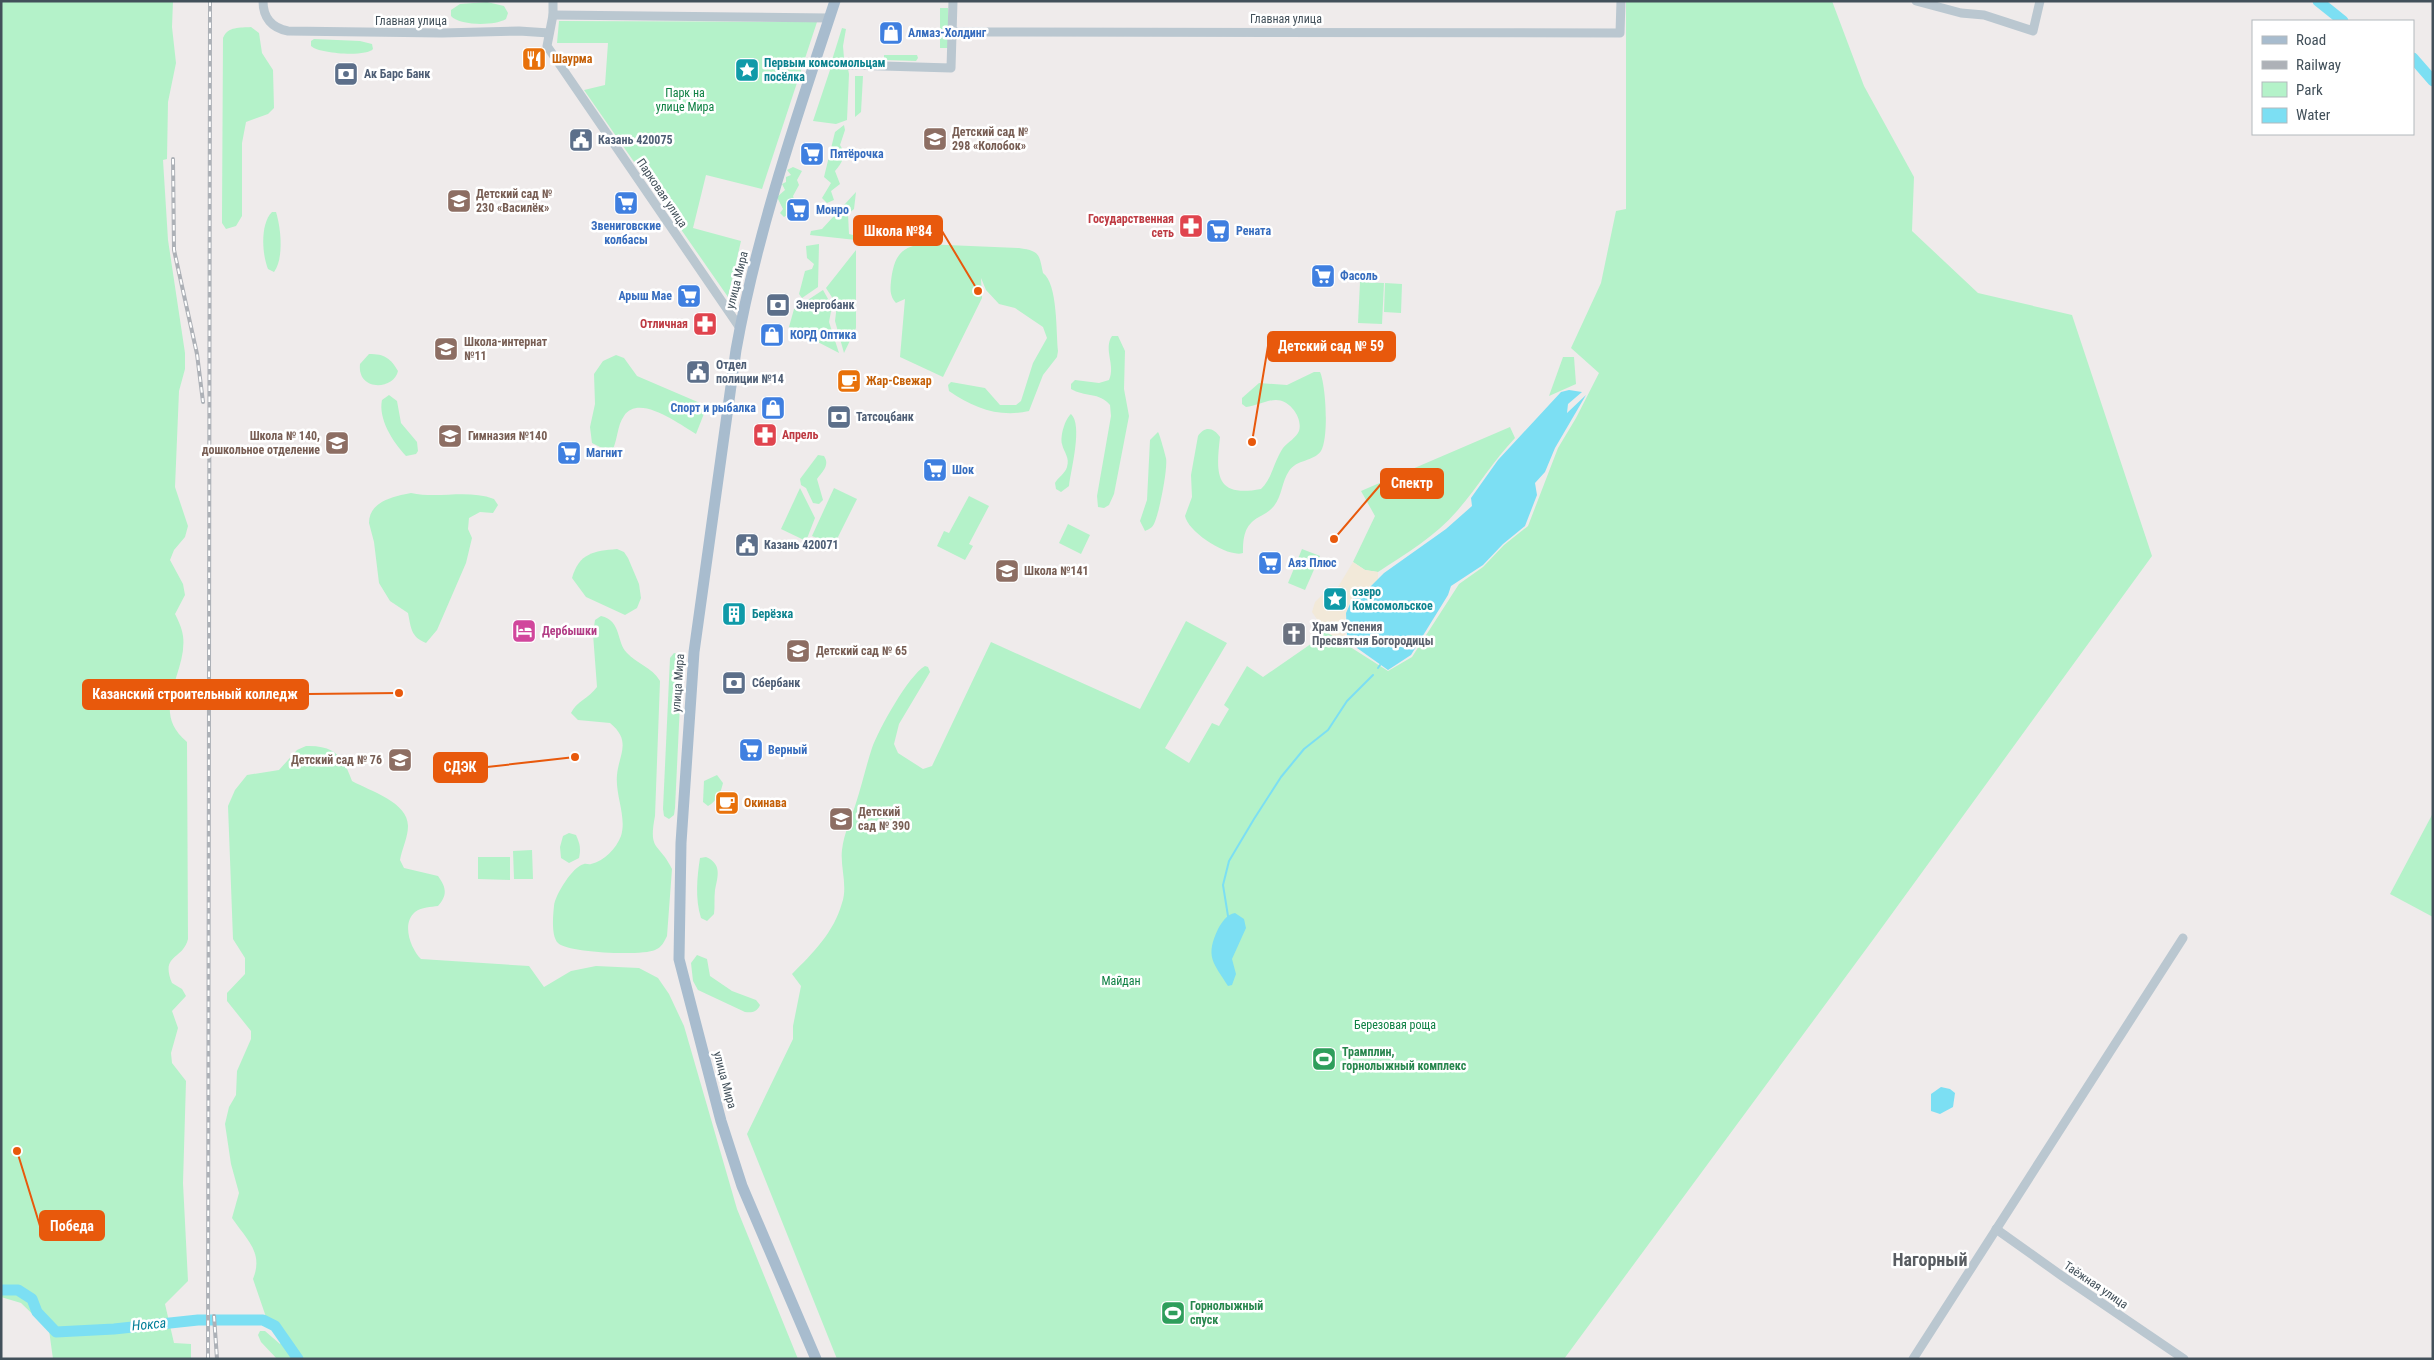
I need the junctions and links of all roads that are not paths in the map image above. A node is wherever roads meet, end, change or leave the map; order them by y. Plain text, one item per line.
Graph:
1 (263, 1) edge
2 (553, 1) edge
3 (835, 1) edge
4 (953, 1) edge
5 (1621, 1) edge
6 (1916, 1) edge
7 (2040, 1) edge
8 (553, 15) junction
9 (829, 18) junction
10 (952, 32) junction
11 (550, 33) junction
12 (816, 64) junction
13 (740, 328) junction
14 (2183, 938) dead end
15 (1996, 1229) junction
16 (816, 1359) edge
17 (1913, 1359) edge
18 (2184, 1359) edge

1 - 11 street, Главная улица
2 - 8 street
3 - 9 main road, улица Мира
4 - 10 street
5 - 10 street, Главная улица
6 - 7 street
8 - 9 street
8 - 11 street
9 - 12 main road, улица Мира
10 - 12 street
11 - 13 street, Парковая улица
12 - 13 main road, улица Мира
13 - 16 main road, улица Мира
14 - 15 street
15 - 17 street
15 - 18 street, Таёжная улица

